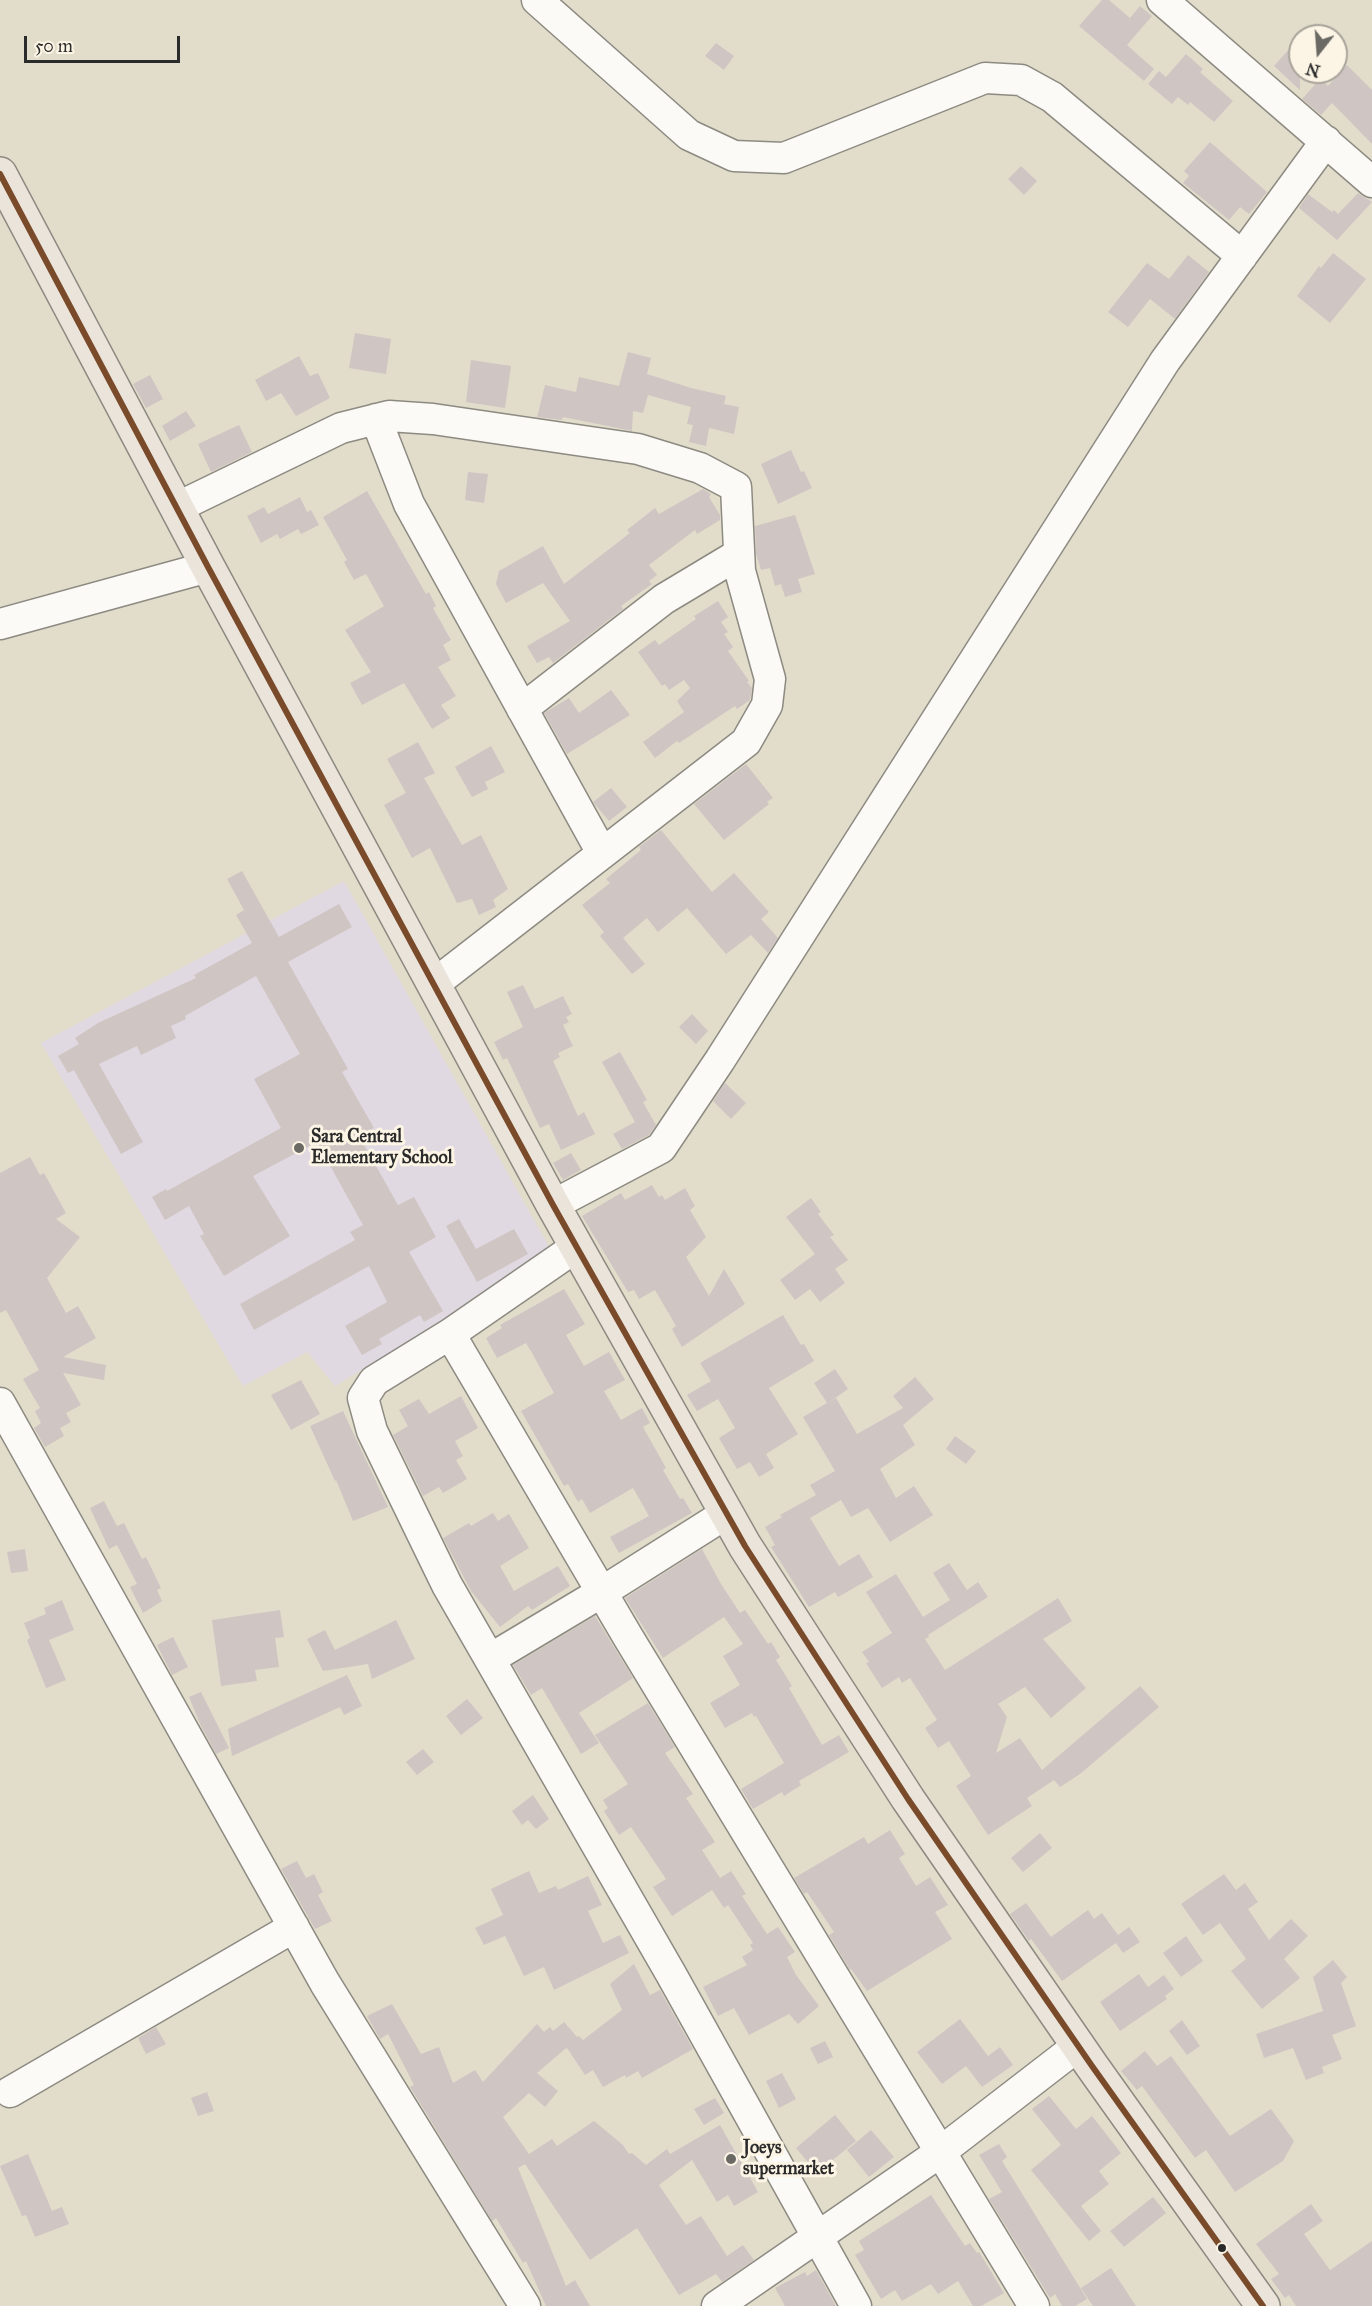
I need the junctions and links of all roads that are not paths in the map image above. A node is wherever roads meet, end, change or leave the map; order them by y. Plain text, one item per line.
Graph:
1 (537, 0) edge
2 (1162, 0) edge
3 (1326, 141) junction
4 (0, 174) edge
5 (1369, 175) edge
6 (1242, 256) junction
7 (376, 419) junction
8 (178, 507) junction
9 (739, 554) junction
10 (208, 567) junction
11 (0, 624) edge
12 (522, 709) junction
13 (602, 854) junction
14 (434, 984) junction
15 (554, 1206) junction
16 (576, 1247) junction
17 (450, 1334) junction
18 (0, 1403) edge
19 (727, 1513) junction
20 (602, 1592) junction
21 (490, 1659) junction
22 (294, 1927) junction
23 (1079, 2045) junction
24 (10, 2092) dead end
25 (939, 2153) junction
26 (816, 2238) junction
27 (525, 2306) edge
28 (717, 2306) edge
29 (856, 2306) edge
30 (1034, 2306) edge
31 (1263, 2306) edge

1 - 6 street
2 - 3 street
3 - 5 street
3 - 6 street
4 - 8 main road
6 - 15 street
7 - 8 street
7 - 9 street
7 - 12 street
8 - 10 main road
9 - 12 street
9 - 13 street
10 - 11 street
10 - 14 main road
12 - 13 street
13 - 14 street
14 - 15 main road
15 - 16 main road
16 - 17 street
16 - 19 main road
17 - 20 street
17 - 21 street
18 - 22 street
19 - 20 street
19 - 23 main road
20 - 21 street
20 - 25 street
21 - 26 street
22 - 24 street
22 - 27 street
23 - 25 street
23 - 31 main road
25 - 26 street
25 - 30 street
26 - 28 street
26 - 29 street

